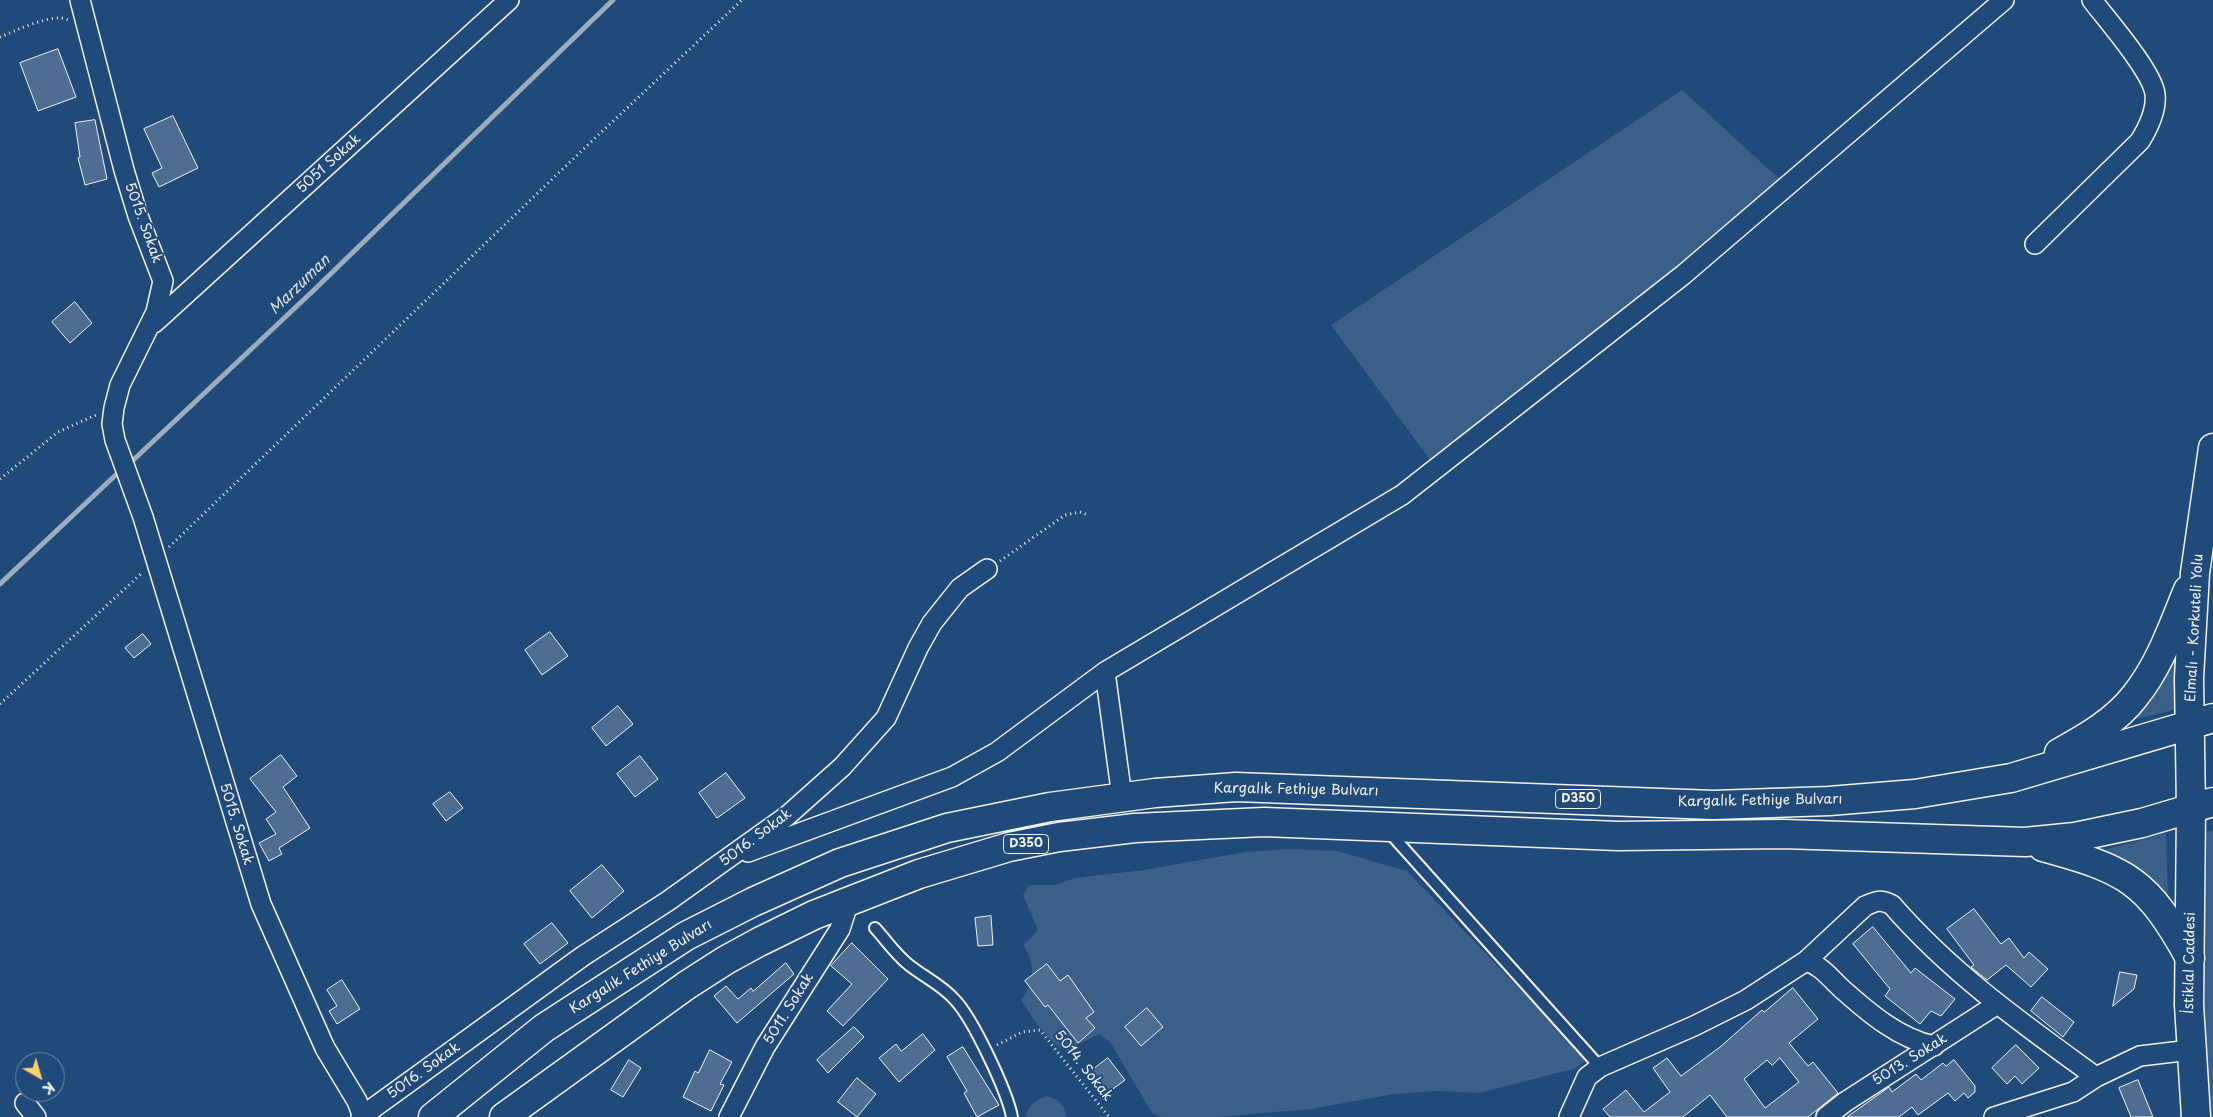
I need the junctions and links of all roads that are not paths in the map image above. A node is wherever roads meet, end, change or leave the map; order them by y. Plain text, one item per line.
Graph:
1 (80, 0) edge
2 (509, 0) edge
3 (2004, 0) edge
4 (2092, 0) edge
5 (2035, 244) dead end
6 (150, 327) junction
7 (2213, 448) edge
8 (987, 570) road end
9 (2196, 572) junction
10 (1106, 672) junction
11 (2202, 721) edge
12 (2011, 778) junction
13 (1122, 798) junction
14 (2202, 806) edge
15 (1384, 827) junction
16 (2025, 842) junction
17 (728, 860) junction
18 (849, 901) junction
19 (875, 928) dead end
20 (2190, 958) junction
21 (1806, 961) junction
22 (1996, 1005) junction
23 (1934, 1046) junction
24 (2190, 1050) junction
25 (1600, 1067) junction
26 (2096, 1077) junction
27 (362, 1116) edge
28 (433, 1117) edge
29 (504, 1117) edge
30 (729, 1117) edge
31 (1012, 1117) edge
32 (1569, 1117) edge
33 (1826, 1117) edge
34 (1994, 1117) edge
35 (2196, 1117) edge

1 - 6 street, 5015. Sokak
2 - 6 street, 5051 Sokak
3 - 10 street
4 - 5 street
6 - 27 street, 5015. Sokak
7 - 9 main road, Elmalı - Korkuteli Yolu
8 - 17 street, 5016. Sokak
9 - 11 main road, Elmalı - Korkuteli Yolu
9 - 12 main road
10 - 13 street
10 - 17 street
11 - 12 main road, Kargalık Fethiye Bulvarı / D350
11 - 14 main road, Elmalı - Korkuteli Yolu
12 - 13 main road, Kargalık Fethiye Bulvarı / D350
13 - 28 main road, Kargalık Fethiye Bulvarı / D350
14 - 16 main road, D350
14 - 20 main road, İstiklal Caddesi
15 - 16 main road, D350
15 - 18 main road, D350
15 - 25 lane
16 - 20 main road
17 - 27 street, 5016. Sokak
18 - 29 main road, D350
18 - 30 street, 5011. Sokak
19 - 31 lane
20 - 24 main road, İstiklal Caddesi
21 - 22 street
21 - 23 street
21 - 25 street
22 - 23 street, 5013. Sokak
22 - 26 street
23 - 33 street, 5013. Sokak
24 - 26 street
24 - 35 main road, İstiklal Caddesi
25 - 32 street
26 - 34 street

